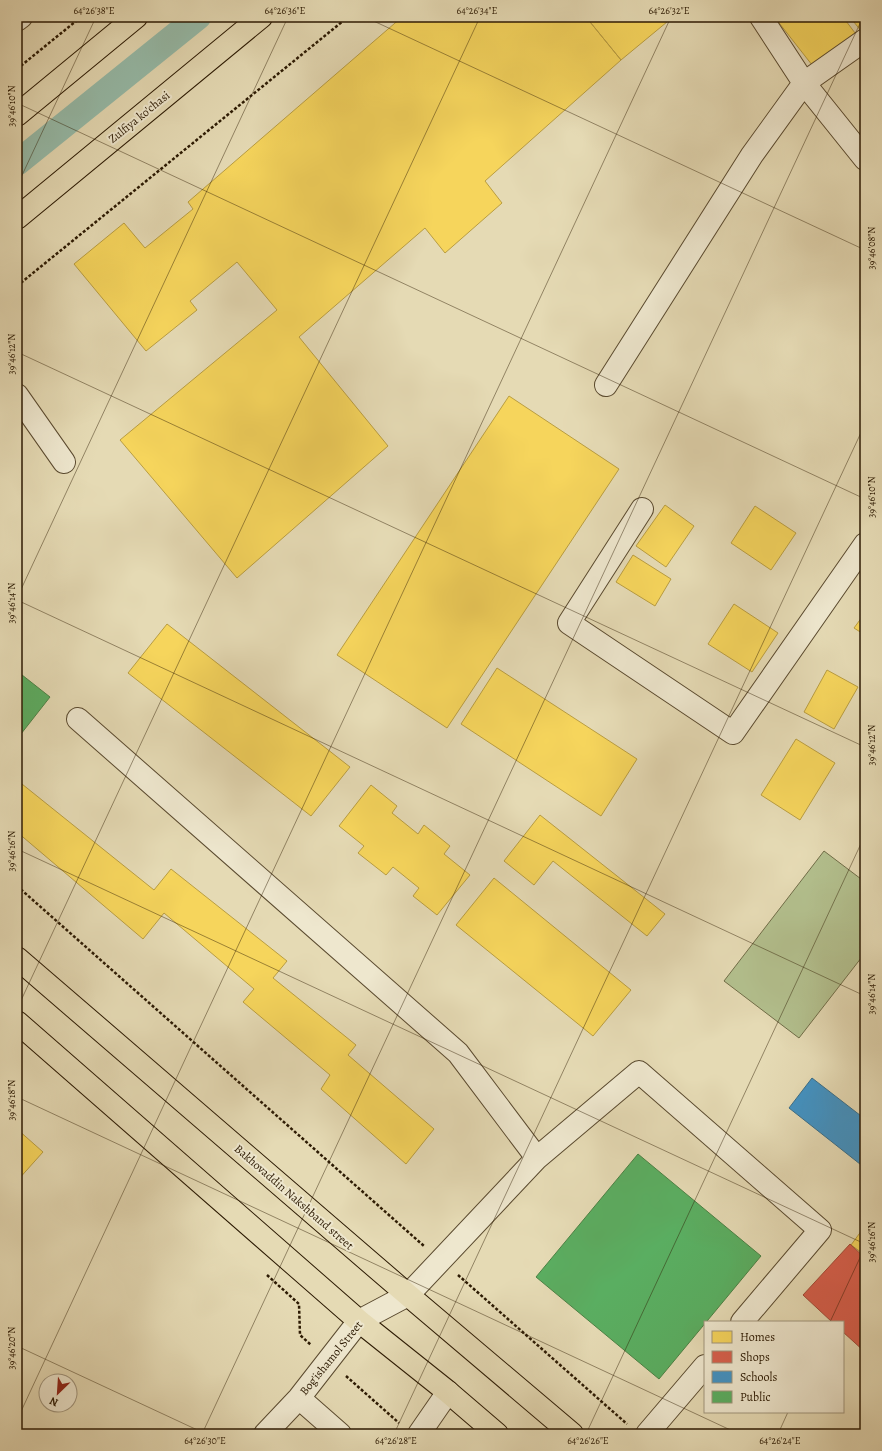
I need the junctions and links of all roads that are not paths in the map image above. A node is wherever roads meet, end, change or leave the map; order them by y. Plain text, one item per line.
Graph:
1 (21, 17) edge
2 (136, 17) edge
3 (261, 17) edge
4 (761, 17) edge
5 (17, 20) edge
6 (865, 40) edge
7 (804, 83) junction
8 (17, 115) edge
9 (865, 159) edge
10 (17, 218) edge
11 (606, 385) dead end
12 (17, 395) edge
13 (64, 462) dead end
14 (642, 509) dead end
15 (865, 544) edge
16 (78, 720) dead end
17 (17, 958) edge
18 (17, 1022) edge
19 (537, 1158) junction
20 (408, 1295) junction
21 (359, 1321) junction
22 (743, 1321) edge
23 (704, 1367) edge
24 (448, 1392) junction
25 (299, 1398) junction
26 (410, 1430) edge
27 (640, 1431) edge
28 (264, 1434) edge
29 (340, 1434) edge
30 (496, 1434) edge
31 (572, 1434) edge

1 - 5 street
2 - 8 main road
3 - 10 main road, Zulfiya ko'chasi
4 - 7 street
6 - 7 street
7 - 9 street
7 - 11 street
12 - 13 street
14 - 15 street
16 - 19 street
17 - 20 main road, Bakhovaddin Nakshband street
18 - 21 main road
19 - 20 street, Bog'ishamol Street
19 - 22 street, Bog'ishamol Street
20 - 21 street, Bog'ishamol Street
20 - 31 main road, Bakhovaddin Nakshband street
21 - 24 main road
21 - 25 street, Bog'ishamol Street
23 - 27 street
24 - 26 street
24 - 30 main road
25 - 28 street, Bog'ishamol Street
25 - 29 street

